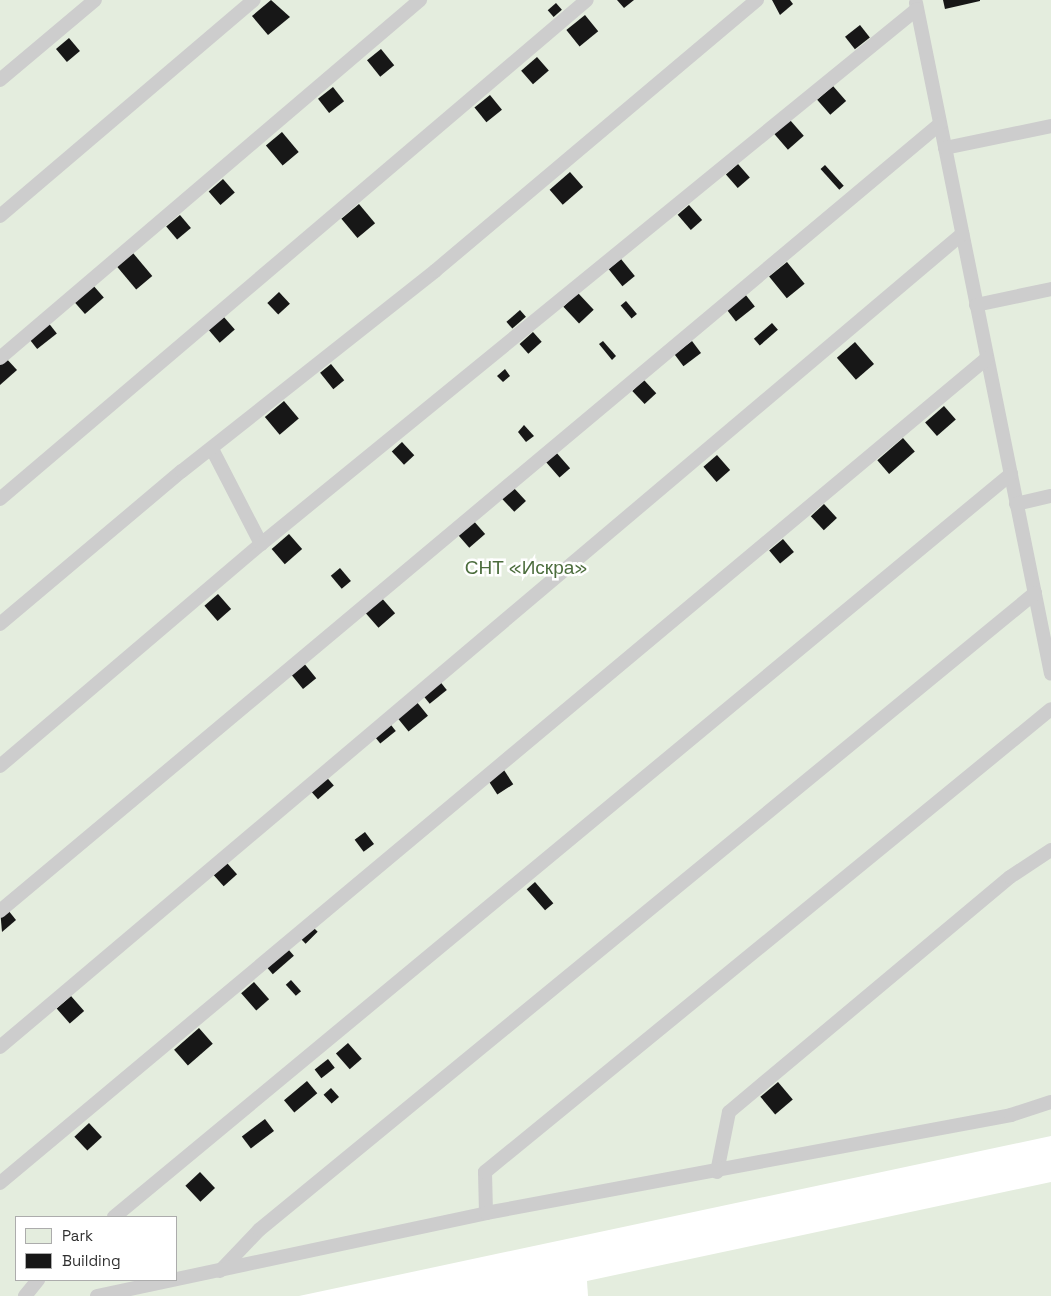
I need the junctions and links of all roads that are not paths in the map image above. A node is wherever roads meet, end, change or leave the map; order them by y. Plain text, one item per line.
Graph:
1 (95, 0) edge
2 (254, 0) edge
3 (420, 0) edge
4 (587, 0) edge
5 (757, 0) edge
6 (916, 5) edge
7 (0, 80) edge
8 (940, 124) junction
9 (1051, 126) edge
10 (945, 148) junction
11 (0, 216) edge
12 (962, 234) junction
13 (1051, 289) edge
14 (976, 305) junction
15 (0, 358) edge
16 (987, 358) junction
17 (212, 450) junction
18 (1011, 474) junction
19 (1051, 496) edge
20 (0, 499) edge
21 (1016, 504) junction
22 (261, 544) junction
23 (1035, 593) junction
24 (0, 624) edge
25 (1051, 674) edge
26 (1051, 709) edge
27 (0, 766) edge
28 (1051, 850) edge
29 (0, 911) edge
30 (0, 1047) edge
31 (1051, 1102) edge
32 (717, 1172) junction
33 (0, 1183) edge
34 (486, 1213) junction
35 (115, 1216) edge
36 (220, 1271) junction
37 (178, 1280) edge
38 (37, 1281) edge
39 (171, 1281) edge
40 (25, 1296) edge
41 (97, 1296) edge

1 - 7 lane
2 - 11 lane
3 - 15 lane
4 - 20 lane
5 - 17 lane
6 - 8 lane
6 - 22 lane
8 - 10 lane
8 - 29 lane
9 - 10 lane
10 - 12 lane
12 - 14 lane
12 - 30 lane
13 - 14 lane
14 - 16 lane
16 - 18 lane
16 - 33 lane
17 - 22 lane
17 - 24 lane
18 - 21 lane
18 - 35 lane
19 - 21 lane
21 - 23 lane
22 - 27 lane
23 - 25 lane
23 - 36 lane
26 - 34 lane
28 - 32 lane
31 - 32 lane
32 - 34 lane
34 - 36 lane
36 - 37 lane
38 - 40 lane
39 - 41 lane

